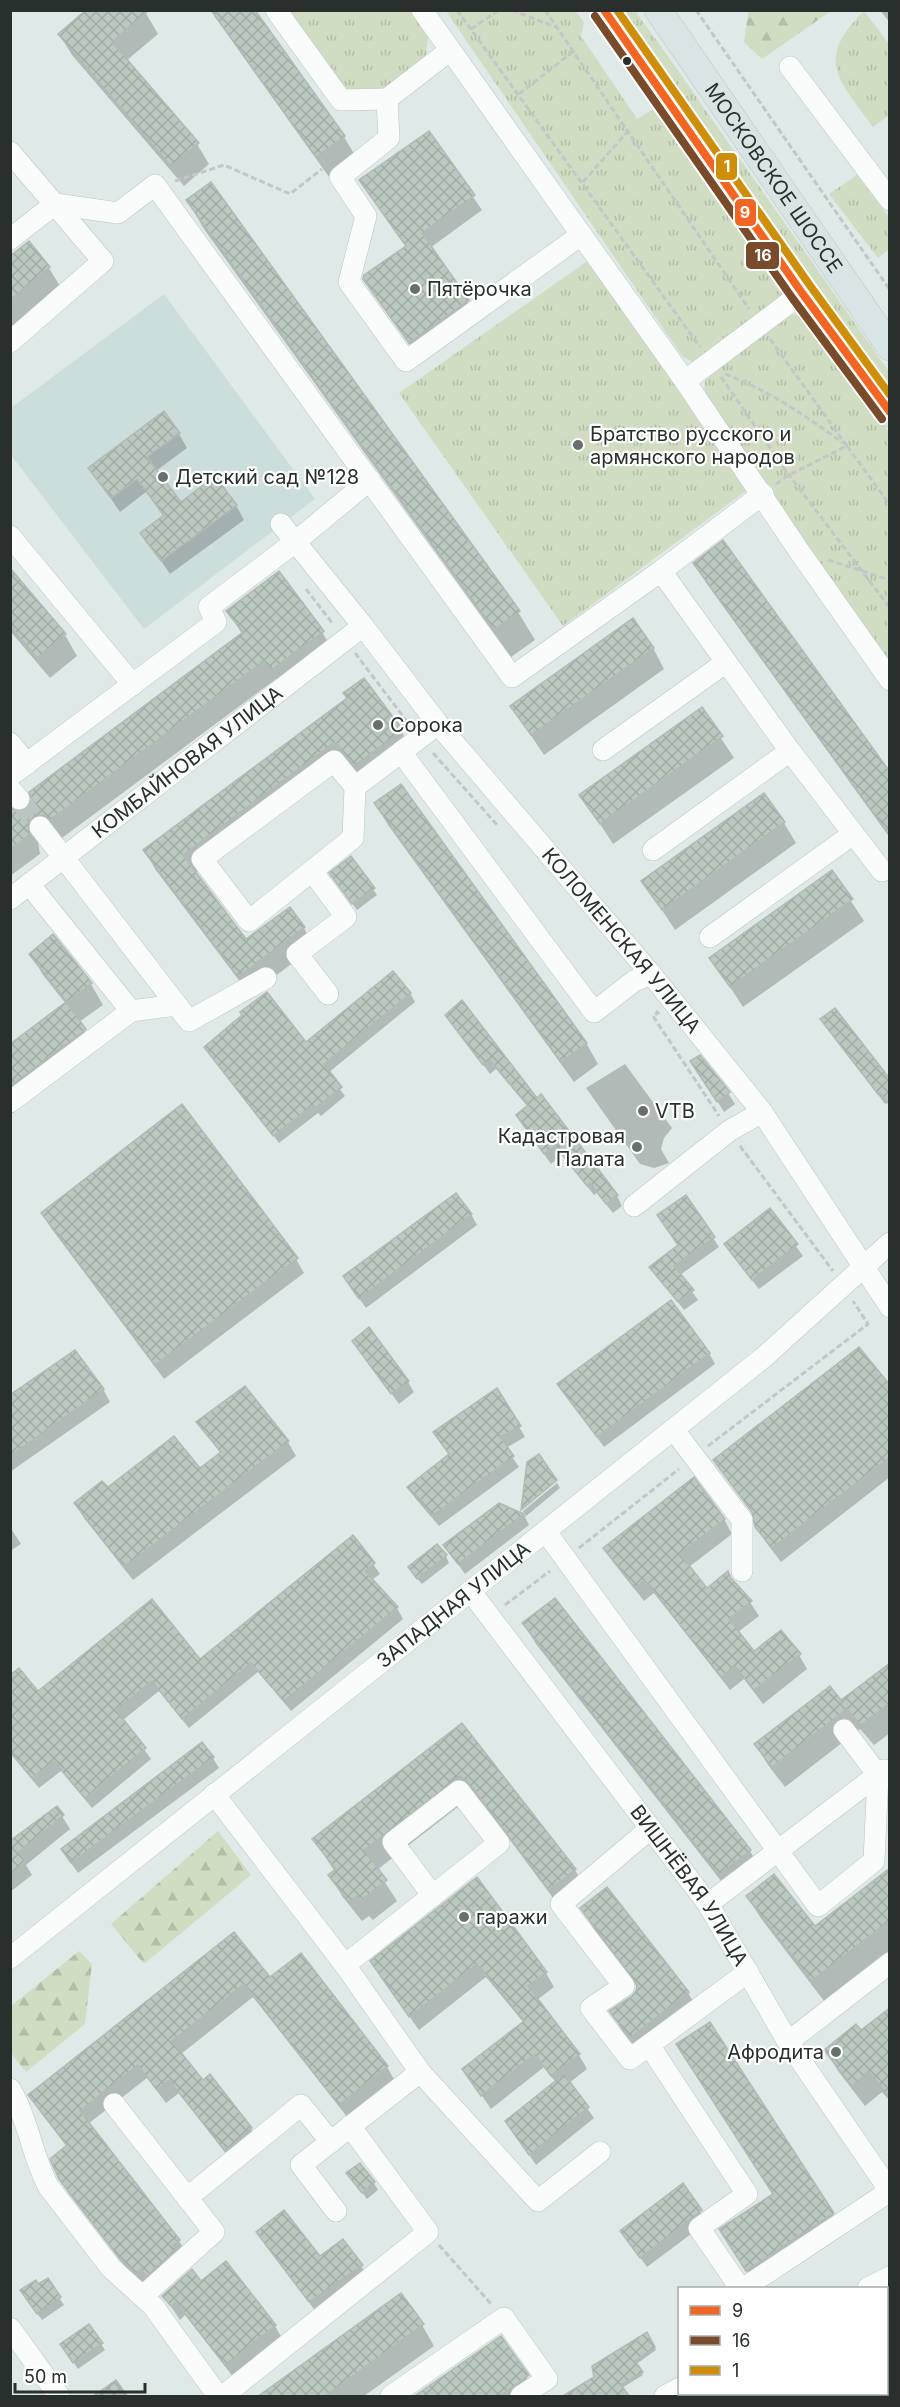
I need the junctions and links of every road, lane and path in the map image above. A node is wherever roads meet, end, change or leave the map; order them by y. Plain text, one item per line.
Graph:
1 (276, 10) edge
2 (422, 10) edge
3 (457, 10) edge
4 (499, 10) edge
5 (512, 10) edge
6 (545, 10) edge
7 (604, 10) edge
8 (658, 10) edge
9 (696, 10) edge
10 (556, 28) junction
11 (471, 29) junction
12 (449, 51) junction
13 (574, 51) junction
14 (790, 67) dead end
15 (519, 94) junction
16 (387, 99) junction
17 (629, 130) junction
18 (10, 152) edge
19 (326, 167) dead end
20 (583, 182) junction
21 (156, 187) junction
22 (890, 200) edge
23 (54, 204) junction
24 (581, 235) junction
25 (10, 239) edge
26 (890, 290) edge
27 (802, 293) junction
28 (760, 325) junction
29 (887, 336) edge
30 (10, 342) edge
31 (711, 362) junction
32 (685, 381) junction
33 (890, 413) edge
34 (847, 446) junction
35 (789, 475) junction
36 (370, 480) junction
37 (763, 494) junction
38 (890, 504) edge
39 (281, 524) dead end
40 (10, 536) edge
41 (295, 542) junction
42 (799, 551) junction
43 (858, 569) junction
44 (661, 571) junction
45 (890, 580) edge
46 (306, 588) dead end
47 (890, 608) edge
48 (363, 626) junction
49 (345, 640) junction
50 (725, 663) junction
51 (890, 680) edge
52 (133, 685) junction
53 (438, 724) junction
54 (420, 738) junction
55 (10, 743) edge
56 (603, 750) dead end
57 (790, 751) junction
58 (401, 752) junction
59 (19, 770) edge
60 (355, 787) junction
61 (40, 827) tunnel mouth
62 (504, 834) dead end
63 (853, 834) junction
64 (653, 850) dead end
65 (64, 856) junction
66 (312, 871) junction
67 (882, 871) dead end
68 (29, 884) junction
69 (10, 899) edge
70 (710, 937) dead end
71 (643, 977) junction
72 (266, 978) dead end
73 (328, 994) dead end
74 (177, 1005) junction
75 (131, 1011) junction
76 (10, 1102) edge
77 (762, 1112) junction
78 (729, 1131) junction
79 (634, 1206) dead end
80 (890, 1244) edge
81 (862, 1268) junction
82 (843, 1286) junction
83 (890, 1307) edge
84 (674, 1430) junction
85 (694, 1457) junction
86 (546, 1532) junction
87 (566, 1558) junction
88 (742, 1571) dead end
89 (471, 1592) junction
90 (490, 1617) junction
91 (843, 1730) dead end
92 (884, 1770) edge
93 (214, 1794) junction
94 (651, 1828) junction
95 (778, 1852) junction
96 (433, 1896) junction
97 (708, 1904) junction
98 (10, 1958) edge
99 (890, 1963) edge
100 (345, 1965) junction
101 (748, 1972) junction
102 (788, 2042) junction
103 (649, 2045) junction
104 (420, 2072) junction
105 (10, 2089) edge
106 (114, 2104) dead end
107 (351, 2126) junction
108 (331, 2142) junction
109 (600, 2152) dead end
110 (890, 2191) edge
111 (188, 2198) junction
112 (336, 2211) dead end
113 (428, 2232) junction
114 (890, 2277) edge
115 (741, 2287) edge
116 (745, 2287) edge
117 (872, 2287) edge
118 (143, 2296) junction
119 (504, 2318) junction
120 (10, 2328) edge
121 (678, 2389) edge
122 (59, 2397) edge
123 (218, 2397) edge
124 (223, 2397) edge
125 (391, 2397) edge
126 (521, 2397) edge
127 (665, 2397) edge

1 - 16 street
2 - 12 street
3 - 11 path
4 - 11 path
5 - 10 path
6 - 10 path
7 - 27 main road
8 - 29 main road, МОСКОВСКОЕ ШОССЕ
9 - 26 path
10 - 13 path
11 - 15 path
12 - 16 street
12 - 24 street
13 - 15 path
13 - 17 path
14 - 22 street
15 - 20 path
16 - 24 street
17 - 20 path
17 - 28 path
18 - 23 street
19 - 21 path
20 - 31 path
21 - 23 street
21 - 36 street
23 - 25 street
23 - 30 street
24 - 32 street
27 - 28 street
27 - 33 main road
28 - 31 street
28 - 34 path
31 - 32 street
32 - 37 street
34 - 35 path
34 - 35 path
34 - 38 path
35 - 37 path
35 - 43 path
36 - 41 street
36 - 44 street
37 - 42 street
37 - 44 street
39 - 41 street, КОЛОМЕНСКАЯ УЛИЦА
40 - 52 street
41 - 48 street, КОЛОМЕНСКАЯ УЛИЦА
41 - 52 street
42 - 43 path
42 - 51 street
43 - 45 path
43 - 47 path
44 - 50 street
46 - 49 path
48 - 49 street, КОМБАЙНОВАЯ УЛИЦА
48 - 53 street, КОЛОМЕНСКАЯ УЛИЦА
49 - 54 path
49 - 65 street, КОМБАЙНОВАЯ УЛИЦА
50 - 56 street
50 - 57 street
52 - 59 street
53 - 54 street
53 - 71 street, КОЛОМЕНСКАЯ УЛИЦА
54 - 58 street
54 - 62 path
55 - 59 street
57 - 63 street
57 - 64 street
58 - 60 street
58 - 71 street
60 - 66 street
60 - 66 street
61 - 65 street
63 - 67 street
63 - 70 street
65 - 68 street, КОМБАЙНОВАЯ УЛИЦА
65 - 74 street
66 - 73 street
68 - 69 street, КОМБАЙНОВАЯ УЛИЦА
68 - 75 street
71 - 77 street, КОЛОМЕНСКАЯ УЛИЦА
71 - 78 path
72 - 74 street
74 - 75 street
75 - 76 street
77 - 78 street
77 - 81 street, КОЛОМЕНСКАЯ УЛИЦА
78 - 79 street
78 - 82 path
80 - 81 street, ЗАПАДНАЯ УЛИЦА
81 - 82 street, ЗАПАДНАЯ УЛИЦА
81 - 83 street, КОЛОМЕНСКАЯ УЛИЦА
82 - 84 street, ЗАПАДНАЯ УЛИЦА
82 - 85 path
84 - 85 street
84 - 86 street, ЗАПАДНАЯ УЛИЦА
85 - 87 path
85 - 88 street
86 - 87 street
86 - 89 street, ЗАПАДНАЯ УЛИЦА
87 - 90 path
87 - 95 street
89 - 90 street, ВИШНЁВАЯ УЛИЦА
89 - 93 street, ЗАПАДНАЯ УЛИЦА
90 - 94 street, ВИШНЁВАЯ УЛИЦА
91 - 92 street
92 - 95 street
92 - 95 street
93 - 98 street, ЗАПАДНАЯ УЛИЦА
93 - 100 street
94 - 97 street, ВИШНЁВАЯ УЛИЦА
94 - 103 street
95 - 97 street
96 - 96 street
96 - 100 street
97 - 101 street, ВИШНЁВАЯ УЛИЦА
99 - 102 street
100 - 104 street
101 - 102 street, ВИШНЁВАЯ УЛИЦА
101 - 103 street
102 - 110 street, ВИШНЁВАЯ УЛИЦА
103 - 115 street
104 - 107 street
104 - 109 street
105 - 118 street
106 - 111 street
107 - 108 street
107 - 113 street
108 - 111 street
108 - 112 street
110 - 116 street
111 - 118 street
113 - 119 path
113 - 124 street
114 - 117 street
118 - 123 street
119 - 125 street
119 - 126 street
120 - 122 street
121 - 127 street

